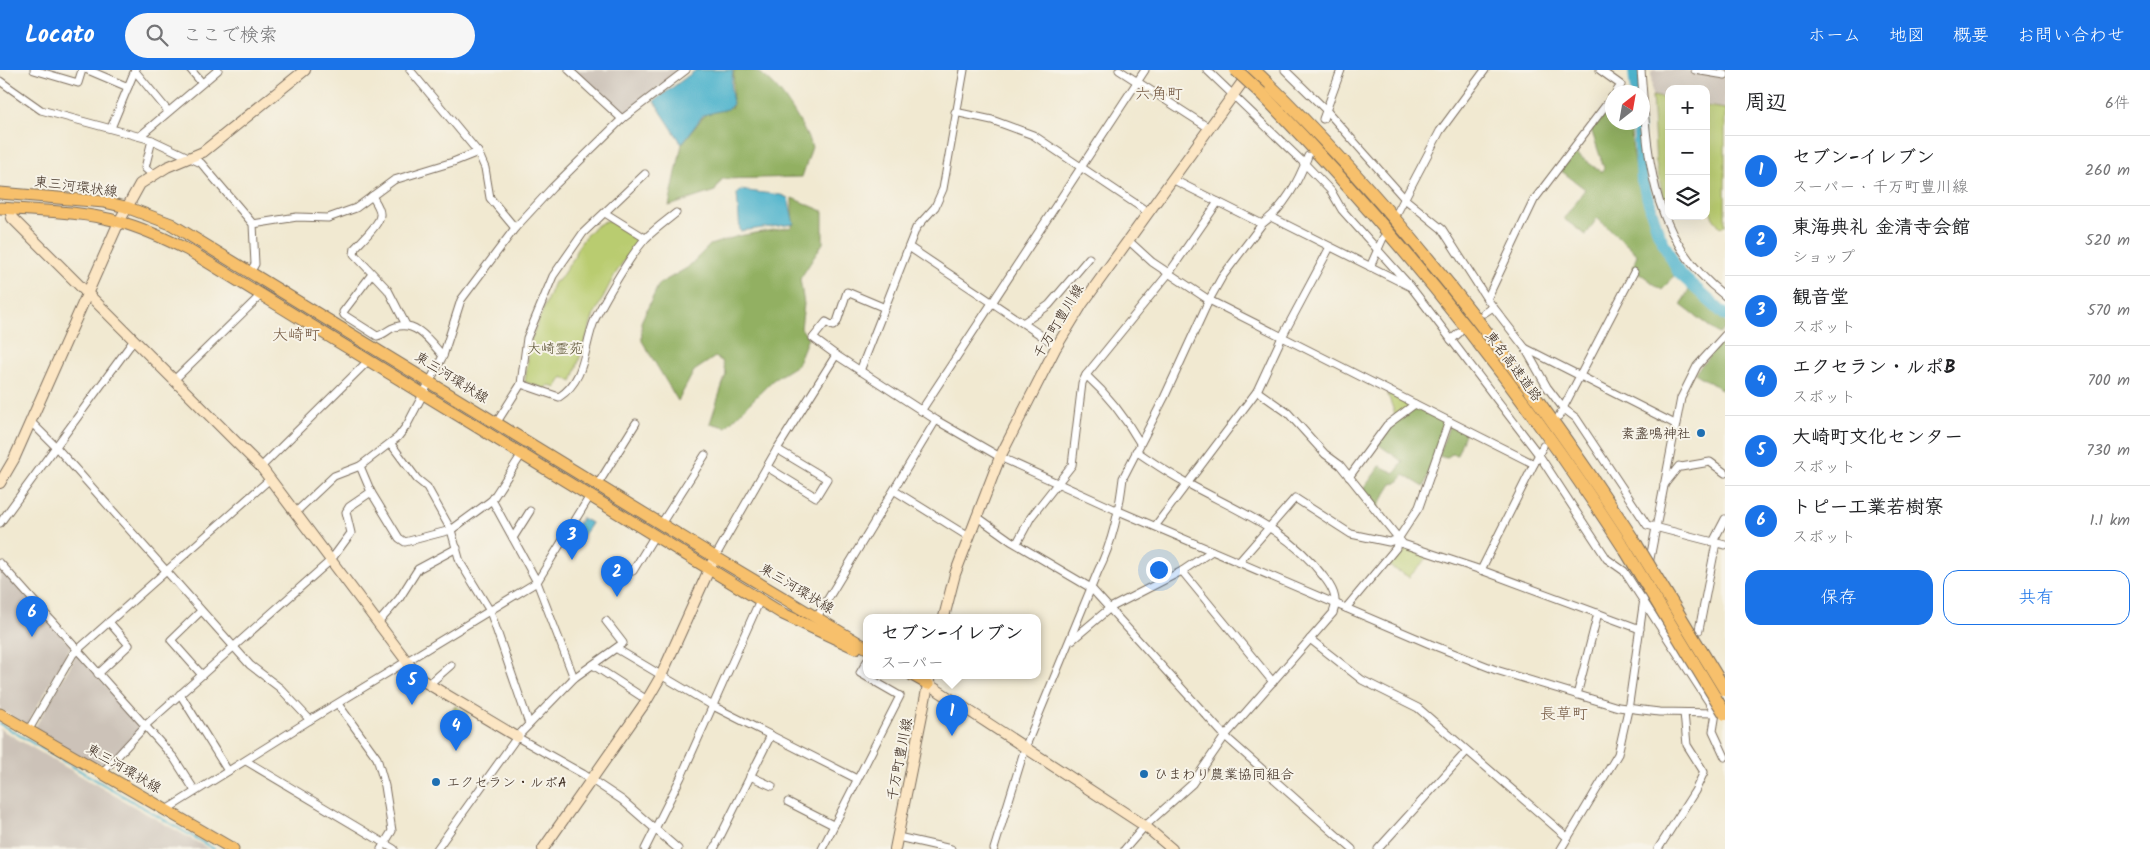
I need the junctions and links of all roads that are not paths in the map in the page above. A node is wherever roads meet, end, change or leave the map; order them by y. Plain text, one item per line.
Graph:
1 (34, 70) edge
2 (82, 70) edge
3 (88, 70) edge
4 (135, 70) edge
5 (191, 70) edge
6 (218, 70) edge
7 (305, 70) edge
8 (410, 70) edge
9 (569, 70) edge
10 (686, 70) edge
11 (964, 70) edge
12 (1119, 70) edge
13 (1145, 70) edge
14 (1207, 70) edge
15 (1236, 70) edge
16 (1252, 70) edge
17 (1285, 70) edge
18 (1341, 70) edge
19 (1485, 70) edge
20 (1600, 70) edge
21 (1641, 70) edge
22 (1695, 70) edge
23 (49, 72) edge
24 (1725, 76) edge
25 (0, 81) edge
26 (1137, 82) junction
27 (202, 83) junction
28 (1621, 85) edge
29 (128, 87) junction
30 (1265, 89) junction
31 (1233, 95) junction
32 (1605, 105) edge
33 (1326, 110) junction
34 (168, 111) junction
35 (956, 112) junction
36 (622, 119) junction
37 (1323, 119) dead end
38 (111, 128) junction
39 (1209, 128) junction
40 (140, 136) junction
41 (152, 140) junction
42 (478, 152) junction
43 (1308, 156) dead end
44 (195, 158) junction
45 (1305, 164) junction
46 (1082, 166) junction
47 (645, 174) dead end
48 (153, 175) junction
49 (1172, 179) junction
50 (0, 193) edge
51 (372, 196) junction
52 (1405, 199) junction
53 (1218, 202) junction
54 (5, 208) edge
55 (126, 208) junction
56 (1398, 211) dead end
57 (1148, 212) junction
58 (605, 213) junction
59 (676, 213) dead end
60 (1271, 217) junction
61 (119, 222) junction
62 (253, 224) junction
63 (1262, 224) junction
64 (515, 228) junction
65 (646, 238) junction
66 (1383, 238) dead end
67 (1128, 240) junction
68 (1330, 247) junction
69 (909, 248) junction
70 (1378, 249) junction
71 (1089, 258) dead end
72 (1370, 267) junction
73 (251, 271) junction
74 (1634, 272) dead end
75 (1169, 273) junction
76 (372, 274) junction
77 (1411, 287) junction
78 (87, 292) junction
79 (262, 294) junction
80 (1725, 296) edge
81 (1209, 300) junction
82 (1487, 300) junction
83 (993, 303) junction
84 (1493, 307) junction
85 (885, 308) junction
86 (1484, 313) dead end
87 (1023, 323) junction
88 (406, 325) junction
89 (1459, 333) dead end
90 (1725, 334) edge
91 (1282, 337) junction
92 (134, 340) junction
93 (1451, 340) junction
94 (1057, 346) junction
95 (1524, 348) junction
96 (836, 355) junction
97 (443, 356) junction
98 (369, 360) junction
99 (860, 371) junction
100 (1579, 375) junction
101 (1086, 376) junction
102 (173, 381) junction
103 (430, 381) junction
104 (521, 384) junction
105 (1257, 391) junction
106 (424, 393) junction
107 (1415, 404) junction
108 (1563, 408) junction
109 (921, 411) junction
110 (1559, 416) dead end
111 (936, 420) junction
112 (1449, 421) junction
113 (31, 422) junction
114 (497, 422) junction
115 (636, 423) dead end
116 (1675, 424) junction
117 (1140, 443) junction
118 (391, 444) junction
119 (1543, 446) dead end
120 (56, 447) junction
121 (777, 449) junction
122 (1136, 450) junction
123 (522, 454) junction
124 (705, 455) dead end
125 (1539, 455) junction
126 (1000, 457) junction
127 (1534, 464) junction
128 (360, 466) junction
129 (260, 467) junction
130 (767, 467) junction
131 (1725, 472) edge
132 (1349, 476) junction
133 (270, 479) junction
134 (0, 482) edge
135 (1187, 483) junction
136 (598, 484) junction
137 (1058, 485) junction
138 (1663, 487) junction
139 (894, 491) junction
140 (371, 492) junction
141 (590, 496) junction
142 (492, 500) junction
143 (1119, 510) junction
144 (530, 511) dead end
145 (296, 512) junction
146 (976, 516) junction
147 (1725, 519) edge
148 (0, 523) edge
149 (661, 524) junction
150 (1156, 525) junction
151 (1656, 527) junction
152 (1270, 528) junction
153 (451, 530) junction
154 (655, 535) junction
155 (969, 537) junction
156 (513, 538) junction
157 (1398, 539) junction
158 (1017, 543) junction
159 (1714, 543) junction
160 (1725, 545) edge
161 (457, 548) junction
162 (1631, 548) junction
163 (1212, 551) junction
164 (715, 557) junction
165 (331, 560) junction
166 (1239, 562) junction
167 (0, 563) edge
168 (709, 569) junction
169 (1481, 570) junction
170 (166, 571) junction
171 (633, 571) dead end
172 (1182, 571) junction
173 (537, 582) junction
174 (1091, 588) junction
175 (760, 600) junction
176 (1644, 601) junction
177 (1337, 605) junction
178 (1110, 608) junction
179 (1346, 608) junction
180 (201, 611) junction
181 (490, 611) junction
182 (1598, 613) junction
183 (945, 614) edge
184 (818, 618) junction
185 (606, 621) dead end
186 (109, 622) junction
187 (378, 623) junction
188 (1640, 629) junction
189 (1699, 630) dead end
190 (1310, 639) junction
191 (1070, 642) junction
192 (863, 646) edge
193 (234, 648) junction
194 (617, 649) junction
195 (77, 650) junction
196 (863, 650) edge
197 (406, 662) junction
198 (451, 665) dead end
199 (593, 665) junction
200 (98, 674) junction
201 (202, 675) junction
202 (660, 676) junction
203 (574, 678) junction
204 (870, 679) edge
205 (929, 680) edge
206 (1272, 682) junction
207 (428, 685) junction
208 (1725, 690) edge
209 (180, 694) junction
210 (1577, 696) junction
211 (647, 700) junction
212 (338, 704) junction
213 (713, 706) junction
214 (1628, 710) junction
215 (1684, 712) junction
216 (1722, 712) edge
217 (0, 714) edge
218 (310, 720) junction
219 (529, 724) junction
220 (145, 727) junction
221 (28, 730) junction
222 (771, 735) junction
223 (1225, 736) junction
224 (517, 737) junction
225 (1026, 748) junction
226 (1467, 751) junction
227 (1725, 757) edge
228 (246, 760) junction
229 (228, 771) junction
230 (102, 773) junction
231 (750, 776) junction
232 (857, 779) junction
233 (592, 780) junction
234 (772, 786) dead end
235 (194, 791) junction
236 (788, 802) dead end
237 (166, 810) junction
238 (834, 826) junction
239 (1145, 826) junction
240 (656, 830) junction
241 (898, 837) junction
242 (1568, 838) junction
243 (383, 846) edge
244 (233, 849) edge
245 (394, 849) edge
246 (437, 849) edge
247 (543, 849) edge
248 (645, 849) edge
249 (678, 849) edge
250 (714, 849) edge
251 (822, 849) edge
252 (895, 849) edge
253 (951, 849) edge
254 (994, 849) edge
255 (1125, 849) edge
256 (1172, 849) edge
257 (1352, 849) edge
258 (1378, 849) edge
259 (1561, 849) edge
260 (1658, 849) edge

1 - 23 street
2 - 23 street
3 - 29 street
4 - 29 street
4 - 34 street
5 - 27 street
6 - 27 street
7 - 44 street
8 - 42 street
9 - 36 street
10 - 36 street
11 - 35 street
12 - 26 street
13 - 26 street
14 - 31 street
15 - 30 highway, 東名高速道路, bridge
16 - 30 highway, 東名高速道路
16 - 31 street, 千万町豊川線
17 - 33 street
18 - 33 street
19 - 52 street
20 - 28 street
21 - 80 street
22 - 24 street
25 - 38 street
26 - 39 street
26 - 46 street
27 - 34 street
29 - 38 street
30 - 162 highway, 東名高速道路
31 - 39 street, 千万町豊川線
31 - 45 street
32 - 82 street
33 - 37 street
33 - 52 street
34 - 40 street
35 - 46 street
35 - 69 street
36 - 64 street
38 - 40 street
39 - 49 street, 千万町豊川線
40 - 41 street
41 - 44 street
41 - 48 street
42 - 51 street
42 - 64 street
43 - 45 street
44 - 48 street
44 - 62 street
45 - 60 street
45 - 70 street
46 - 57 street
46 - 83 street
47 - 58 street
48 - 55 street
49 - 53 street
49 - 57 street, 千万町豊川線
50 - 55 main road, 東三河環状線
51 - 62 street
51 - 76 street
52 - 56 street
52 - 82 street
53 - 63 street
53 - 75 street
54 - 61 main road, 東三河環状線
54 - 78 street
55 - 61 street
55 - 73 main road, 東三河環状線
57 - 67 street, 千万町豊川線
58 - 65 street
58 - 104 street
59 - 65 street
60 - 63 street
60 - 68 street
61 - 78 street
61 - 79 main road, 東三河環状線
62 - 73 street
63 - 81 street
64 - 97 street
65 - 104 street
66 - 70 street
67 - 75 street
67 - 94 street, 千万町豊川線
68 - 72 street
68 - 91 street
69 - 83 street
69 - 85 street
70 - 72 street
70 - 77 street
71 - 87 street
72 - 77 street
73 - 103 main road, 東三河環状線
74 - 100 street
75 - 81 street
75 - 101 street
76 - 88 street
76 - 88 street
77 - 93 street
78 - 92 street
78 - 113 street
79 - 98 main road, 東三河環状線
79 - 102 street
81 - 91 street
81 - 117 street
82 - 84 street
83 - 87 street
83 - 109 street
84 - 86 street
84 - 95 street
85 - 96 street
85 - 99 street
87 - 94 street
88 - 97 street
89 - 93 street
90 - 116 street
91 - 105 street
91 - 107 street
92 - 102 street
92 - 120 street
93 - 125 street
94 - 126 street, 千万町豊川線
95 - 100 street
95 - 108 street
96 - 99 street
96 - 121 street
97 - 103 street
98 - 106 main road, 東三河環状線
98 - 129 street
99 - 109 street
100 - 108 street
100 - 116 street
101 - 117 street
101 - 137 street
102 - 129 street
103 - 106 street
103 - 114 main road, 東三河環状線
104 - 114 street
105 - 132 street
105 - 135 street
106 - 118 street
106 - 123 main road, 東三河環状線
107 - 112 street
107 - 132 street
108 - 110 street
108 - 151 street
109 - 111 street
111 - 126 street
111 - 139 street
112 - 127 street
112 - 157 street
113 - 120 street
113 - 134 street
114 - 136 main road, 東三河環状線
115 - 136 street
116 - 138 street
117 - 122 street
118 - 128 street
118 - 153 street
119 - 125 street
120 - 148 street
120 - 170 street
121 - 130 street
121 - 130 street
122 - 135 street
122 - 143 street
123 - 141 main road, 東三河環状線
123 - 142 street
124 - 149 street
125 - 127 street
125 - 176 street
126 - 137 street
126 - 146 street, 千万町豊川線
127 - 169 street
128 - 140 street
128 - 145 street
129 - 133 street
130 - 164 street
131 - 138 street
132 - 157 street
133 - 145 street
133 - 170 street
135 - 150 street
135 - 152 street
136 - 149 main road, 東三河環状線
137 - 143 street
137 - 158 street
138 - 151 street
139 - 155 street
139 - 184 street
140 - 153 street
140 - 165 street
141 - 154 main road, 東三河環状線
141 - 173 street
142 - 153 street
142 - 156 street
143 - 150 street
143 - 174 street
144 - 156 street
145 - 165 street
146 - 155 street, 千万町豊川線
146 - 158 street
147 - 159 street
149 - 164 main road, 東三河環状線
150 - 163 street
151 - 159 street
151 - 176 street
152 - 157 street
152 - 166 street
152 - 177 street
153 - 161 street
154 - 168 main road, 東三河環状線
154 - 171 street
155 - 183 street, 千万町豊川線
156 - 173 street
157 - 169 street
157 - 179 street
158 - 174 street
159 - 160 street
159 - 189 street
161 - 181 street
161 - 187 street
162 - 208 highway, 東名高速道路, bridge
162 - 216 highway, 東名高速道路, bridge
163 - 166 street
163 - 172 street
164 - 168 street
164 - 184 main road, 東三河環状線
165 - 187 street
165 - 193 street
166 - 177 street
167 - 195 street
168 - 175 main road, 東三河環状線
168 - 202 street
169 - 182 street
170 - 180 street
170 - 186 street
172 - 178 street
172 - 206 street
173 - 181 street
173 - 203 street
174 - 178 street
174 - 191 street
175 - 196 main road, 東三河環状線
175 - 213 street
176 - 188 street
176 - 216 street
177 - 179 street
177 - 190 street
178 - 191 street
178 - 223 street
179 - 210 street
180 - 193 street
180 - 201 street
181 - 197 street
181 - 219 street
182 - 188 street
182 - 210 street
184 - 192 main road, 東三河環状線
185 - 194 street
186 - 195 street
186 - 200 street
187 - 197 street
188 - 214 street
190 - 206 street
190 - 226 street
191 - 225 street
193 - 201 street
193 - 218 street
194 - 199 street
194 - 202 street
195 - 200 street
195 - 221 street
197 - 207 street
197 - 212 street
198 - 207 street
199 - 203 street
199 - 211 street
200 - 220 street
201 - 209 street
202 - 211 street
202 - 213 street
203 - 219 street
204 - 232 street
205 - 225 street
205 - 241 street, 千万町豊川線
206 - 223 street
207 - 224 street
209 - 220 street
209 - 229 street
210 - 214 street
211 - 233 street
212 - 218 street
212 - 243 street
213 - 222 street
213 - 240 street
214 - 215 street
214 - 242 street
215 - 216 street
215 - 260 street
216 - 227 street
217 - 221 main road, 東三河環状線
218 - 228 street
219 - 224 street
220 - 230 street
220 - 235 street
221 - 230 main road, 東三河環状線
222 - 231 street
222 - 232 street
223 - 239 street
223 - 257 street
224 - 233 street
224 - 246 street
225 - 239 street
225 - 254 street
226 - 242 street
226 - 258 street
228 - 229 street
228 - 243 street
229 - 235 street
230 - 237 main road, 東三河環状線
231 - 234 street
231 - 250 street
232 - 238 street
233 - 240 street
233 - 247 street
235 - 237 street
236 - 238 street
237 - 244 main road, 東三河環状線
238 - 251 street
239 - 255 street
239 - 256 street
240 - 248 street
240 - 249 street
241 - 252 street, 千万町豊川線
241 - 253 street
242 - 259 street
243 - 245 street

